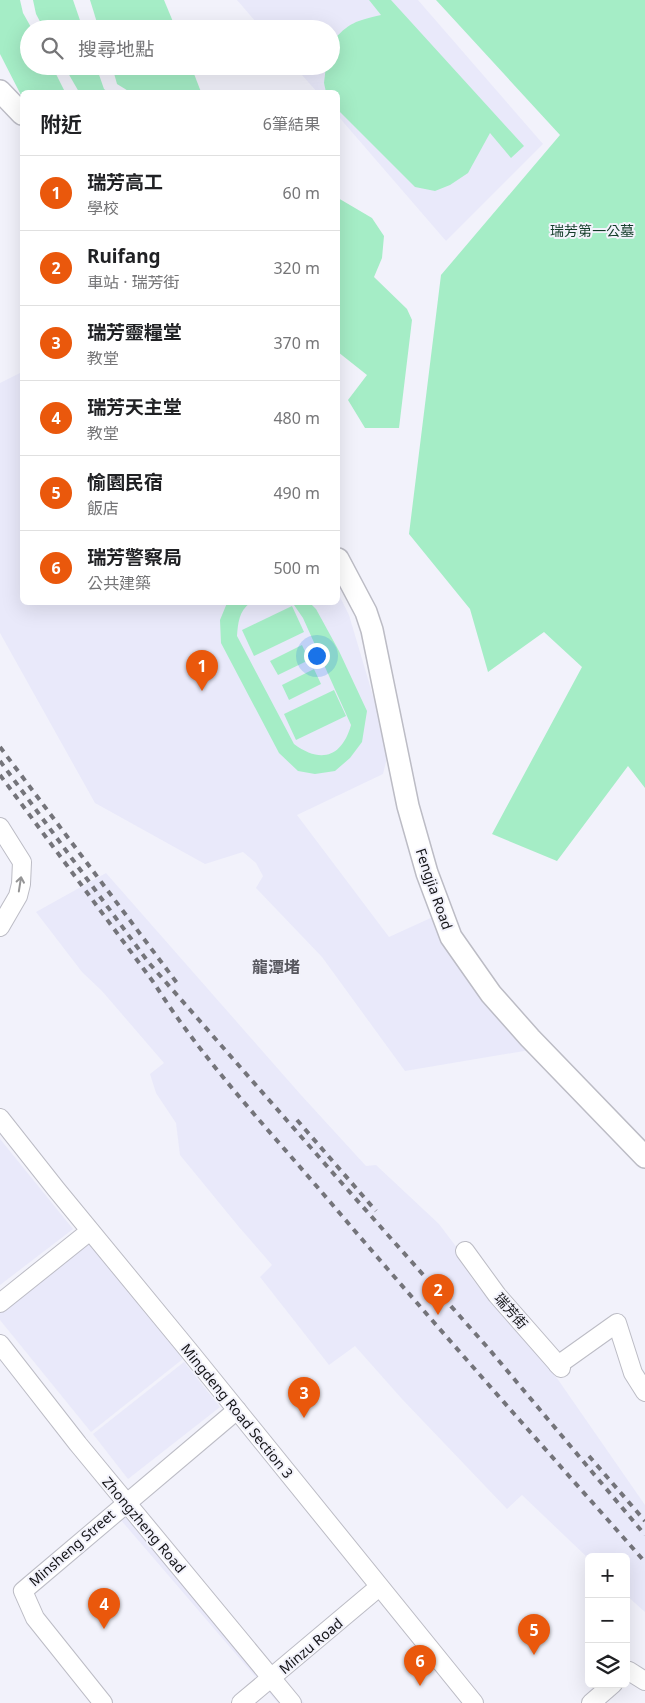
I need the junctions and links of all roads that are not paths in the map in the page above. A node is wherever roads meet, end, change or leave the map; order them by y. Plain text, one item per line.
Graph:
1 (0, 91) edge
2 (20, 112) edge
3 (340, 563) edge
4 (0, 827) edge
5 (0, 927) edge
6 (0, 1118) edge
7 (645, 1157) edge
8 (90, 1231) junction
9 (465, 1251) dead end
10 (0, 1304) edge
11 (0, 1344) edge
12 (645, 1392) edge
13 (237, 1410) junction
14 (126, 1503) junction
15 (380, 1587) junction
16 (630, 1672) edge
17 (272, 1679) junction
18 (645, 1681) edge
19 (608, 1688) edge
20 (103, 1703) edge
21 (241, 1703) edge
22 (292, 1703) edge
23 (474, 1703) edge
24 (591, 1703) edge

1 - 2 main road
3 - 7 main road, Fengjia Road
5 -> 4 street
6 - 8 street, Mingdeng Road Section 3
8 - 10 street
8 - 13 street, Mingdeng Road Section 3
9 - 12 street, 瑞芳街
11 - 14 street, Zhongzheng Road
13 - 14 street, Minsheng Street
13 - 15 street, Mingdeng Road Section 3
14 - 17 street, Zhongzheng Road
14 - 20 street, Minsheng Street
15 - 17 street, Minzu Road
15 - 23 street, Mingdeng Road Section 3
16 - 18 street
17 - 21 street, Minzu Road
17 - 22 street, Zhongzheng Road
19 - 24 street

